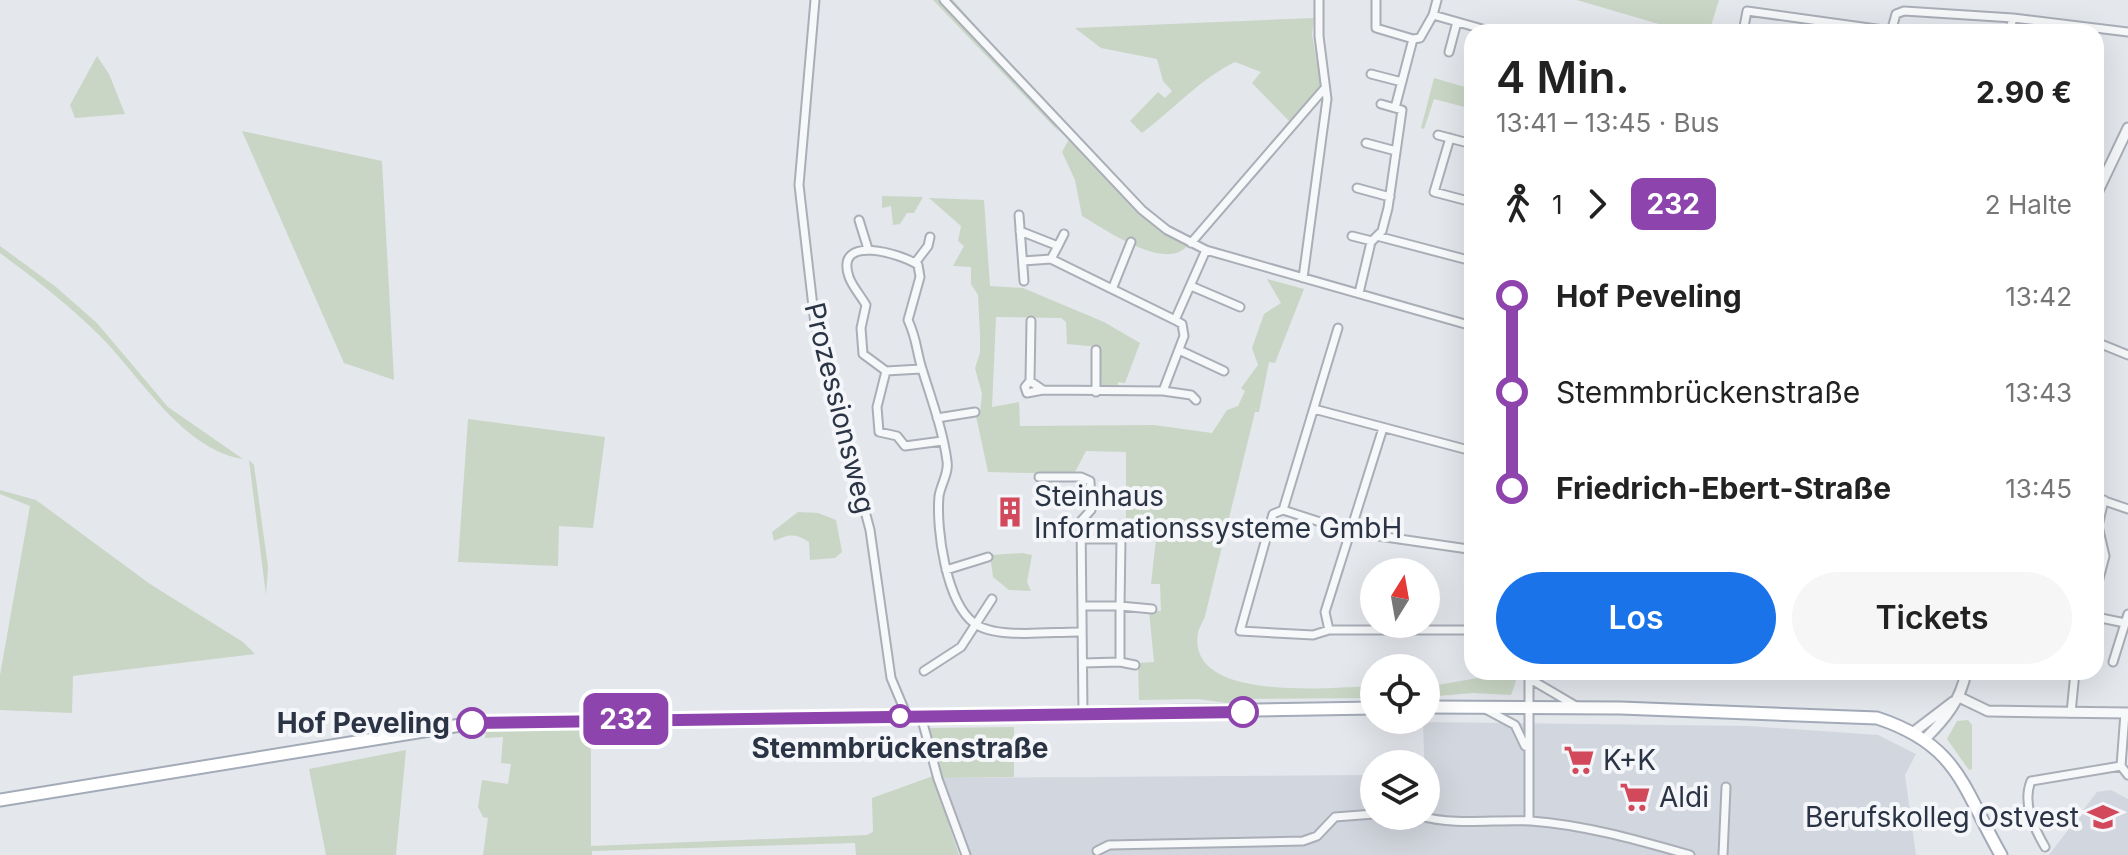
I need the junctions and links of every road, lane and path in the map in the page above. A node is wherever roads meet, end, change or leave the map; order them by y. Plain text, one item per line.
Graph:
1 (815, 0) edge
2 (944, 0) edge
3 (1319, 0) edge
4 (1376, 0) edge
5 (1437, 0) edge
6 (1433, 15) junction
7 (2013, 18) junction
8 (1457, 22) junction
9 (1464, 24) edge
10 (1745, 24) edge
11 (1836, 24) edge
12 (1893, 24) edge
13 (2011, 24) edge
14 (2062, 24) edge
15 (2104, 29) edge
16 (2128, 32) edge
17 (1413, 39) junction
18 (1449, 52) dead end
19 (1371, 74) dead end
20 (1402, 82) junction
21 (1324, 89) junction
22 (1381, 104) dead end
23 (1395, 108) junction
24 (2128, 128) edge
25 (1438, 135) dead end
26 (1450, 138) junction
27 (1464, 142) edge
28 (1366, 143) dead end
29 (1396, 151) junction
30 (2104, 178) edge
31 (1357, 188) dead end
32 (1390, 197) junction
33 (1464, 200) edge
34 (1019, 215) dead end
35 (859, 220) dead end
36 (1020, 231) junction
37 (1064, 234) dead end
38 (1352, 236) dead end
39 (930, 237) dead end
40 (1374, 239) junction
41 (1131, 242) dead end
42 (1191, 243) junction
43 (1058, 246) junction
44 (868, 249) junction
45 (1206, 250) junction
46 (1051, 259) junction
47 (1464, 259) edge
48 (1023, 261) junction
49 (915, 263) junction
50 (1303, 278) junction
51 (1024, 281) dead end
52 (1191, 286) junction
53 (1113, 287) junction
54 (1359, 293) junction
55 (1240, 307) dead end
56 (1175, 320) junction
57 (1031, 321) dead end
58 (1464, 324) edge
59 (1338, 328) dead end
60 (2104, 345) edge
61 (1096, 350) dead end
62 (1179, 350) junction
63 (2128, 355) edge
64 (921, 369) junction
65 (886, 371) junction
66 (1224, 371) dead end
67 (1163, 391) junction
68 (1096, 392) junction
69 (1196, 400) dead end
70 (1314, 409) junction
71 (975, 412) dead end
72 (937, 418) junction
73 (1383, 428) junction
74 (942, 441) junction
75 (1464, 449) edge
76 (1039, 477) dead end
77 (2104, 500) edge
78 (2128, 509) edge
79 (1283, 510) junction
80 (1351, 532) junction
81 (1082, 539) junction
82 (1464, 552) edge
83 (988, 557) dead end
84 (946, 570) junction
85 (992, 599) dead end
86 (1082, 606) junction
87 (1120, 606) junction
88 (1152, 609) dead end
89 (2128, 614) edge
90 (2104, 619) edge
91 (2125, 623) edge
92 (975, 625) junction
93 (1329, 630) junction
94 (1464, 630) edge
95 (1082, 632) junction
96 (1120, 662) junction
97 (2113, 662) dead end
98 (1083, 663) junction
99 (1135, 665) dead end
100 (924, 671) dead end
101 (1530, 680) edge
102 (1538, 680) edge
103 (1964, 680) edge
104 (2074, 680) edge
105 (1959, 697) junction
106 (1440, 707) edge
107 (1578, 707) junction
108 (1360, 708) edge
109 (1482, 708) junction
110 (1530, 708) junction
111 (2071, 713) junction
112 (2127, 713) edge
113 (1083, 714) junction
114 (907, 716) junction
115 (922, 721) junction
116 (1920, 735) junction
117 (1527, 752) junction
118 (2121, 766) junction
119 (2128, 775) edge
120 (1726, 787) dead end
121 (0, 800) edge
122 (1360, 815) edge
123 (1529, 821) junction
124 (1440, 822) edge
125 (2045, 847) dead end
126 (1097, 851) dead end
127 (966, 855) edge
128 (1690, 855) edge
129 (1723, 855) edge
130 (2001, 855) edge

1 - 114 street, Prozessionsweg
2 - 42 street
3 - 21 street
4 - 17 street
5 - 6 street
6 - 8 street
6 - 17 street
7 - 12 street
7 - 13 street
7 - 14 street
8 - 9 street
8 - 18 street
10 - 11 street
15 - 16 street
17 - 20 street
19 - 20 street
20 - 23 street
21 - 42 street
21 - 50 street
22 - 23 street
23 - 29 street
24 - 30 street
25 - 26 street
26 - 27 street
26 - 33 street
28 - 29 street
29 - 32 street
31 - 32 street
32 - 40 street
34 - 36 street
35 - 44 street
36 - 43 street
36 - 48 street
37 - 43 street
38 - 40 street
39 - 49 street
40 - 47 street
40 - 54 street
41 - 53 street
42 - 45 street
43 - 46 street
44 - 49 street
44 - 65 street
45 - 50 street
45 - 52 street
46 - 48 street
46 - 53 street
48 - 51 street
49 - 64 street
50 - 54 street
52 - 55 street
52 - 56 street
53 - 56 street
54 - 58 street
56 - 62 street
57 - 68 street
59 - 70 street
60 - 63 street
61 - 68 street
62 - 66 street
62 - 67 street
64 - 65 street
64 - 72 street
65 - 74 street
67 - 68 street
67 - 69 street
70 - 73 street
70 - 79 street
71 - 72 street
72 - 74 street
73 - 75 street
73 - 80 street
74 - 84 street
76 - 81 street
77 - 78 street
79 - 80 street
79 - 93 street
80 - 82 street
80 - 93 street
81 - 86 street
81 - 87 street
83 - 84 street
84 - 92 street
85 - 92 street
86 - 87 street
86 - 95 street
87 - 88 street
87 - 96 street
89 - 91 street
90 - 91 street
91 - 97 street
92 - 95 street
92 - 100 street
93 - 94 street
95 - 98 street
96 - 98 street
96 - 99 street
98 - 113 street
101 - 110 street
102 - 107 street
103 - 105 street
104 - 111 street
105 - 111 street
105 - 116 street
106 - 109 main road
107 - 110 main road
107 - 116 main road
108 - 113 main road
109 - 110 main road
109 - 117 street
110 - 117 street
111 - 112 street
112 - 118 street
113 - 115 main road
114 - 115 main road
114 - 121 main road
115 - 127 street
116 - 130 main road
117 - 123 street
118 - 119 street
118 - 125 street
120 - 129 street
122 - 126 street
123 - 124 street
123 - 128 street

